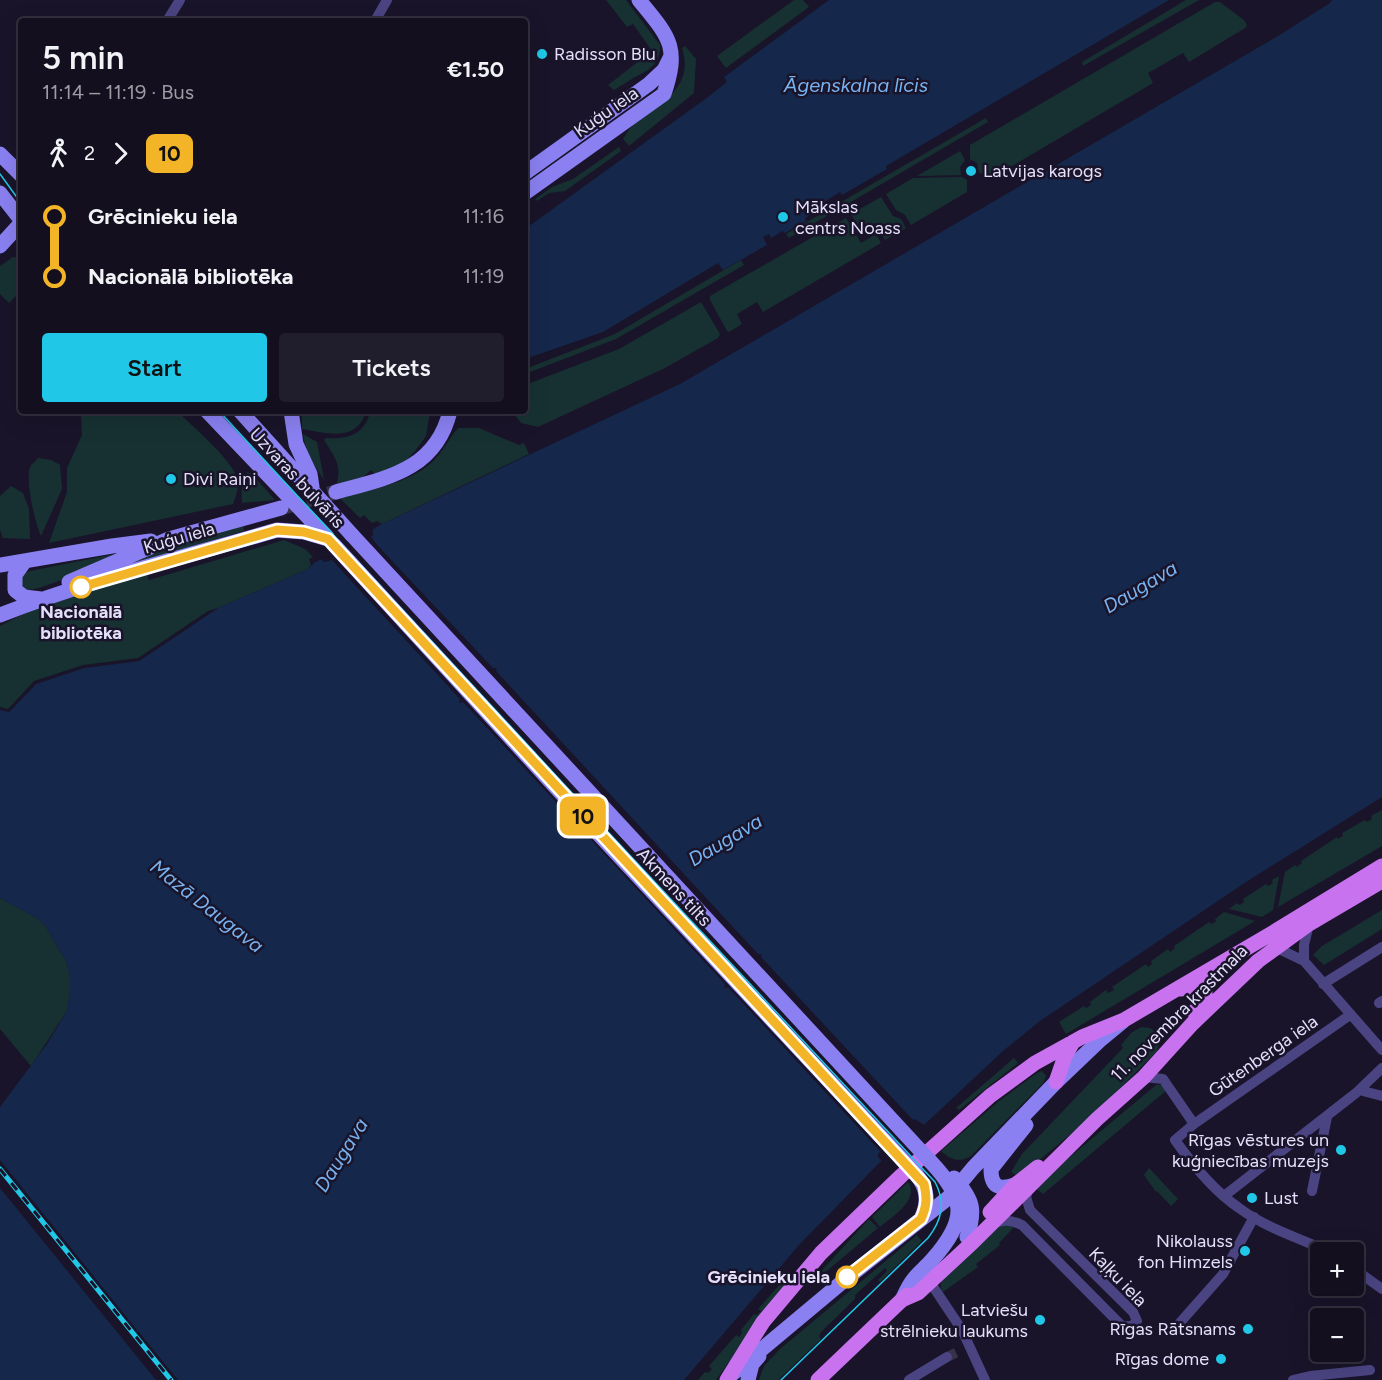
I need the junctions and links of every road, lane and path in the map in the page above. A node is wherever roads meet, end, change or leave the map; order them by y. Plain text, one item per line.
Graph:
1 (180, 0) edge
2 (387, 0) edge
3 (639, 0) edge
4 (170, 18) edge
5 (377, 18) edge
6 (673, 53) junction
7 (595, 122) junction
8 (604, 137) junction
9 (0, 154) edge
10 (528, 170) edge
11 (18, 173) edge
12 (528, 192) edge
13 (0, 193) edge
14 (18, 217) edge
15 (18, 225) edge
16 (0, 246) edge
17 (210, 414) edge
18 (243, 414) edge
19 (291, 414) edge
20 (439, 414) edge
21 (449, 414) edge
22 (436, 443) junction
23 (312, 490) junction
24 (336, 492) tunnel mouth
25 (281, 508) tunnel mouth
26 (352, 535) joint
27 (169, 539) junction
28 (331, 542) junction
29 (25, 561) junction
30 (0, 565) edge
31 (41, 599) junction
32 (0, 615) edge
33 (1382, 866) edge
34 (1382, 881) edge
35 (1309, 924) junction
36 (1382, 947) edge
37 (1277, 948) junction
38 (1304, 961) junction
39 (1323, 984) junction
40 (1175, 990) junction
41 (1350, 1015) junction
42 (1124, 1020) junction
43 (1111, 1032) junction
44 (1073, 1042) junction
45 (1382, 1050) edge
46 (1163, 1056) junction
47 (1382, 1068) edge
48 (1144, 1077) junction
49 (1056, 1082) junction
50 (1359, 1090) junction
51 (1382, 1096) edge
52 (1327, 1117) junction
53 (1194, 1124) junction
54 (936, 1164) junction
55 (973, 1168) junction
56 (1022, 1186) junction
57 (956, 1188) junction
58 (1312, 1191) dead end
59 (1224, 1196) junction
60 (1254, 1217) junction
61 (921, 1219) junction
62 (989, 1225) junction
63 (967, 1237) junction
64 (1310, 1243) edge
65 (1364, 1276) edge
66 (930, 1282) junction
67 (1382, 1289) edge
68 (902, 1300) junction
69 (1177, 1326) dead end
70 (782, 1333) junction
71 (946, 1357) tunnel mouth
72 (1370, 1370) dead end
73 (728, 1378) edge
74 (748, 1380) edge
75 (818, 1380) edge
76 (909, 1380) edge
77 (985, 1380) edge
78 (1293, 1380) edge

1 - 4 street
2 - 5 street
3 - 6 main road
6 - 7 main road, Kuģu iela
6 - 8 main road, Kuģu iela
7 - 8 main road
7 - 10 main road, Kuģu iela
8 - 12 main road, Kuģu iela
9 - 11 main road
13 - 14 main road
15 - 16 main road
17 - 28 main road, Uzvaras bulvāris
18 - 23 main road, Uzvaras bulvāris
19 - 23 main road
20 - 22 main road
21 - 22 main road
22 - 24 main road
23 - 26 main road, Uzvaras bulvāris
25 - 27 main road, Kuģu iela
26 - 54 main road, Akmens tilts, bridge
27 - 29 main road, Kuģu iela
27 - 31 main road, Kuģu iela
28 - 31 main road, Kuģu iela
28 - 61 main road, Akmens tilts, bridge
29 - 30 main road, Kuģu iela
29 - 31 main road
31 - 32 main road, Kuģu iela
33 - 40 main road, 11. novembra krastmala
34 - 35 main road, 11. novembra krastmala
35 - 37 main road, 11. novembra krastmala
35 - 38 street
36 - 39 street
37 - 38 street
37 - 46 main road, 11. novembra krastmala
38 - 39 street
39 - 41 street
40 - 42 main road, 11. novembra krastmala
40 - 46 main road
41 - 45 street
41 - 53 street, Gūtenberga iela
42 - 43 main road, 11. novembra krastmala
42 - 44 main road, 11. novembra krastmala
43 - 49 main road, 11. novembra krastmala
43 - 56 main road
44 - 49 main road
44 - 73 main road, 11. novembra krastmala
46 - 48 main road, 11. novembra krastmala
47 - 50 street
48 - 53 street
48 - 56 main road, 11. novembra krastmala
49 - 55 main road, 11. novembra krastmala
50 - 51 street
50 - 52 street
52 - 58 street
52 - 59 street
53 - 59 street, Gūtenberga iela
54 - 55 main road
54 - 57 main road, 11. novembra krastmala
55 - 57 main road, 11. novembra krastmala
56 - 62 main road, 11. novembra krastmala
56 - 62 street, Kaļķu iela
56 - 63 main road, 11. novembra krastmala
57 - 61 main road, 11. novembra krastmala
57 - 63 main road
57 - 68 main road, 11. novembra krastmala
59 - 60 street
60 - 64 street
60 - 69 street
61 - 70 main road, 11. novembra krastmala
62 - 66 main road, 11. novembra krastmala
63 - 68 main road, 11. novembra krastmala
65 - 67 street
66 - 68 main road, 11. novembra krastmala
66 - 77 street
68 - 75 main road, 11. novembra krastmala
70 - 73 main road, 11. novembra krastmala
70 - 74 main road
71 - 76 street
72 - 78 street

